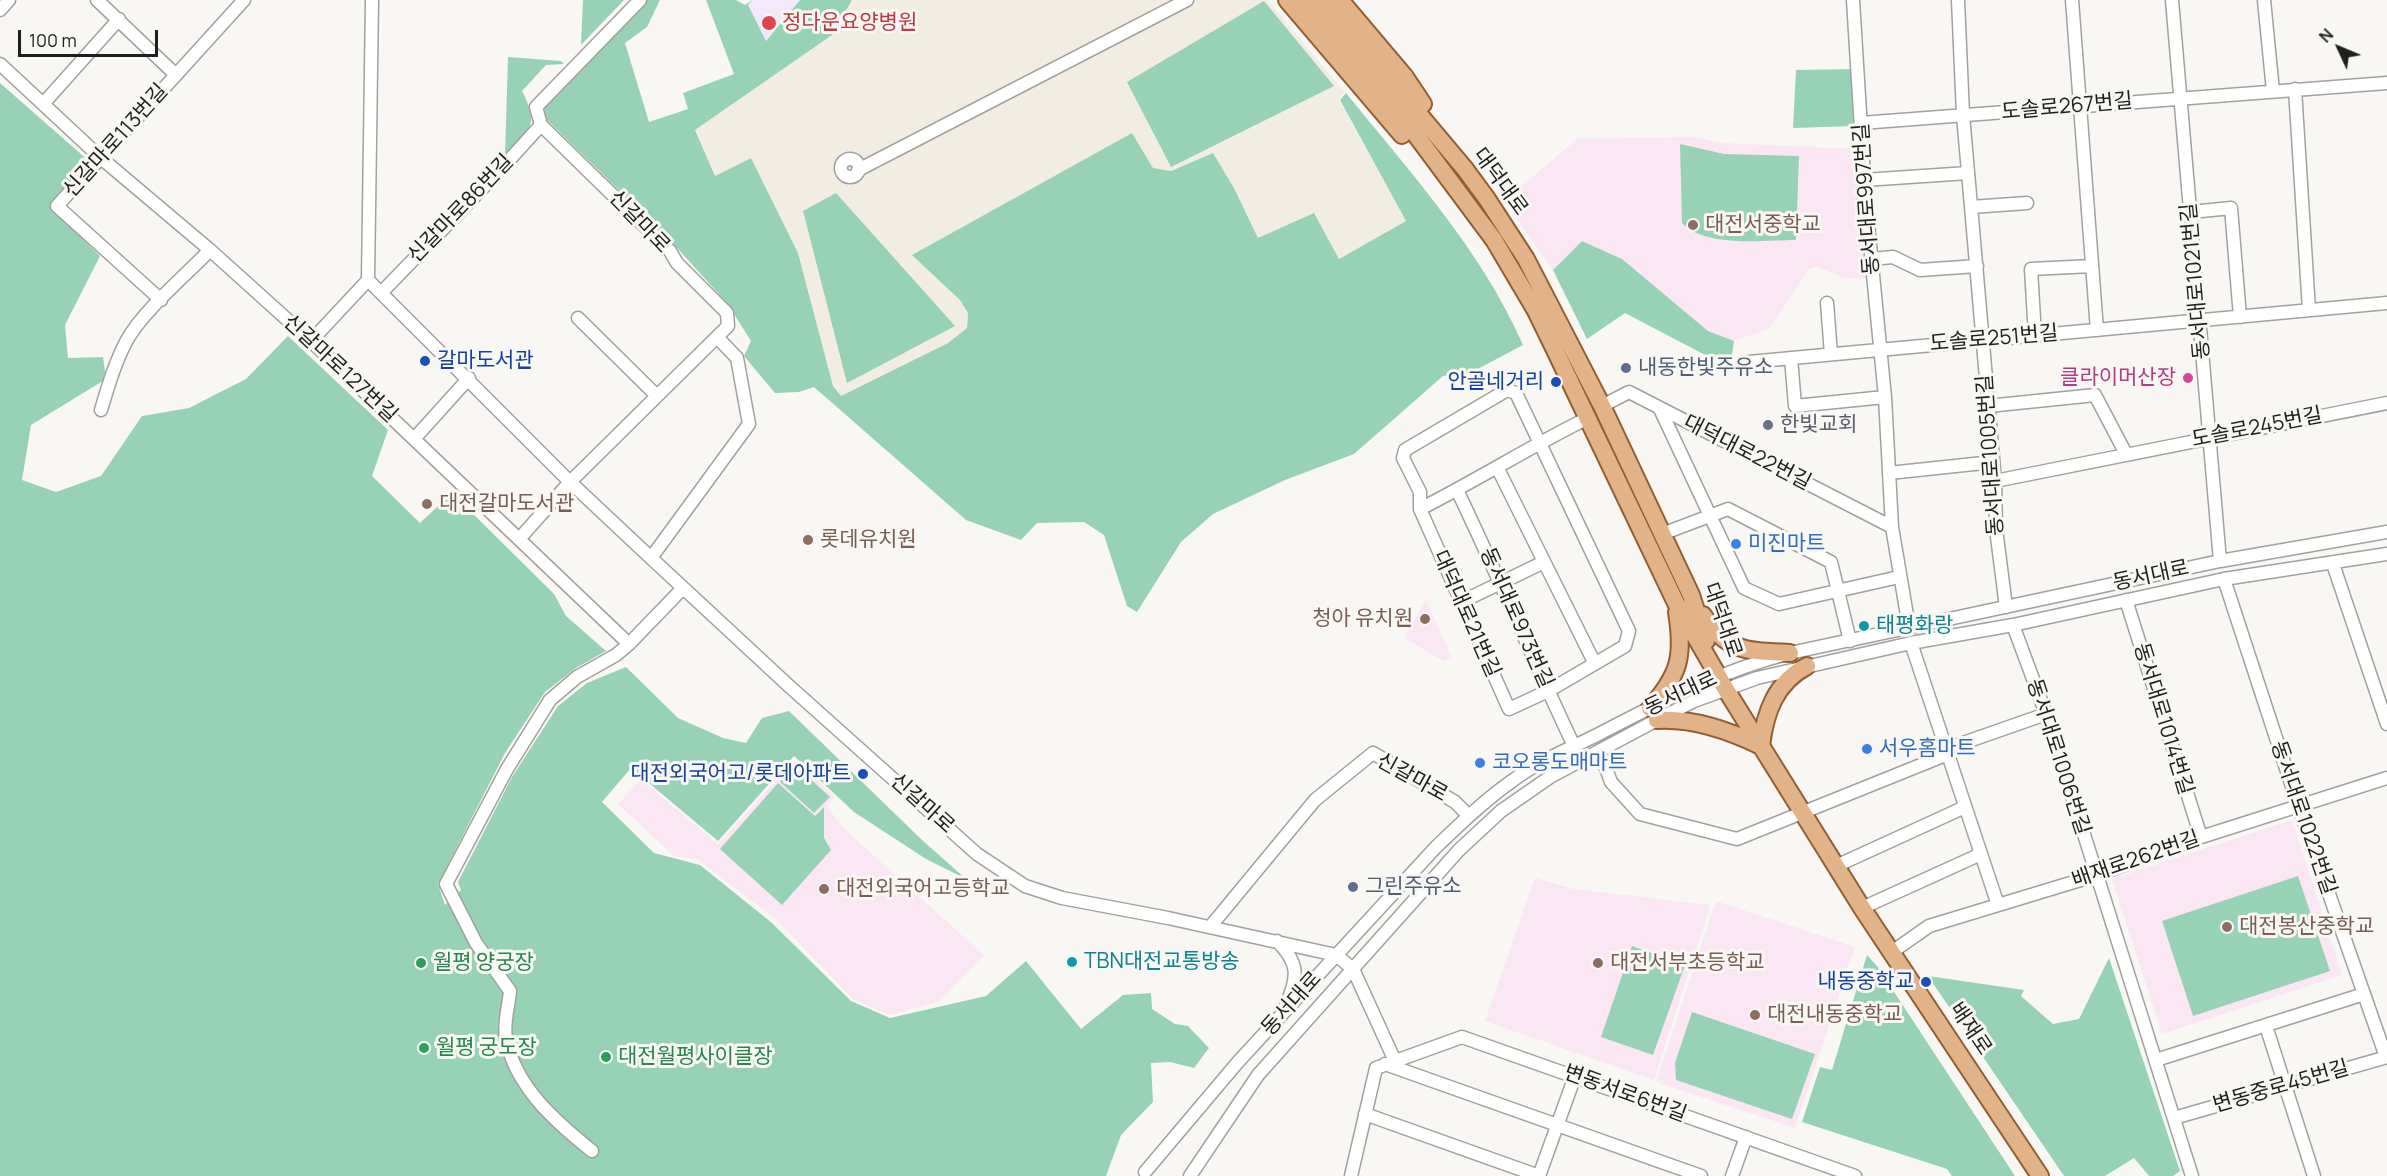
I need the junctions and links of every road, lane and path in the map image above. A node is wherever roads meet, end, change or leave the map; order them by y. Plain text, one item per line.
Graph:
1 (9, 0) edge
2 (97, 0) edge
3 (244, 0) edge
4 (372, 0) edge
5 (640, 0) edge
6 (1187, 0) edge
7 (1287, 0) edge
8 (1306, 0) edge
9 (1323, 0) edge
10 (1340, 0) edge
11 (1853, 0) edge
12 (1958, 0) edge
13 (2072, 0) edge
14 (2172, 0) edge
15 (2264, 0) edge
16 (0, 10) edge
17 (119, 20) junction
18 (0, 64) edge
19 (176, 75) junction
20 (2387, 83) edge
21 (1389, 88) junction
22 (2295, 89) junction
23 (2273, 91) junction
24 (2181, 97) junction
25 (43, 104) junction
26 (2080, 106) junction
27 (1963, 115) junction
28 (1861, 123) junction
29 (541, 125) junction
30 (1429, 140) junction
31 (101, 158) junction
32 (858, 170) dead end
33 (1968, 173) junction
34 (1864, 180) junction
35 (2027, 203) dead end
36 (1971, 207) junction
37 (2191, 212) junction
38 (210, 250) junction
39 (1871, 259) junction
40 (1977, 266) junction
41 (2092, 266) junction
42 (368, 280) junction
43 (381, 293) junction
44 (161, 300) junction
45 (1827, 303) dead end
46 (2387, 303) edge
47 (2309, 310) junction
48 (2240, 317) junction
49 (578, 318) dead end
50 (2200, 321) junction
51 (2097, 330) junction
52 (2035, 336) junction
53 (717, 337) junction
54 (1982, 340) junction
55 (311, 341) junction
56 (1881, 350) junction
57 (1831, 354) junction
58 (1791, 358) junction
59 (1749, 362) dead end
60 (469, 378) junction
61 (657, 396) junction
62 (1885, 397) junction
63 (2387, 403) edge
64 (1602, 406) junction
65 (1988, 406) junction
66 (1660, 409) junction
67 (101, 410) dead end
68 (1588, 418) junction
69 (2210, 437) junction
70 (414, 439) junction
71 (1538, 442) junction
72 (2126, 454) junction
73 (1993, 462) junction
74 (1497, 467) junction
75 (1889, 473) junction
76 (1995, 481) junction
77 (570, 482) junction
78 (1457, 490) junction
79 (1420, 509) junction
80 (1710, 515) junction
81 (1892, 527) junction
82 (2387, 532) edge
83 (1662, 534) junction
84 (520, 538) junction
85 (2387, 554) edge
86 (651, 558) junction
87 (2220, 561) junction
88 (1544, 562) junction
89 (2333, 564) junction
90 (1899, 577) junction
91 (2224, 579) junction
92 (1502, 582) junction
93 (683, 588) junction
94 (1838, 590) junction
95 (1691, 595) junction
96 (2126, 600) junction
97 (1461, 602) junction
98 (1676, 603) junction
99 (2006, 607) junction
100 (2013, 625) junction
101 (1909, 627) junction
102 (1850, 641) junction
103 (1911, 643) junction
104 (629, 644) junction
105 (1790, 653) junction
106 (1594, 662) junction
107 (1807, 666) junction
108 (1721, 682) junction
109 (1548, 691) junction
110 (1653, 714) junction
111 (2046, 714) junction
112 (2387, 724) edge
113 (1575, 746) junction
114 (1761, 746) junction
115 (1947, 751) junction
116 (1600, 752) junction
117 (2387, 778) edge
118 (2298, 805) junction
119 (1965, 807) junction
120 (1802, 812) junction
121 (1469, 816) junction
122 (2200, 837) junction
123 (1981, 854) junction
124 (1836, 866) junction
125 (2097, 875) junction
126 (1998, 905) junction
127 (1862, 908) junction
128 (1210, 927) junction
129 (1276, 941) junction
130 (1892, 952) junction
131 (1336, 955) junction
132 (1353, 969) junction
133 (2364, 994) junction
134 (1284, 1013) junction
135 (2266, 1026) junction
136 (2386, 1057) edge
137 (2156, 1060) junction
138 (1390, 1063) junction
139 (1575, 1076) junction
140 (2285, 1086) junction
141 (1365, 1114) junction
142 (2174, 1118) junction
143 (1557, 1125) junction
144 (1746, 1137) junction
145 (592, 1150) dead end
146 (1145, 1172) dead end
147 (1351, 1174) edge
148 (2310, 1175) edge
149 (1190, 1176) edge
150 (1365, 1176) edge
151 (1539, 1176) edge
152 (1701, 1176) edge
153 (1732, 1176) edge
154 (1852, 1176) edge
155 (2040, 1176) edge
156 (2192, 1176) edge

1 - 16 street
2 - 17 street
3 - 19 street, 신갈마로113번길
4 - 42 street
5 - 29 street
6 - 32 street
7 - 21 main road
8 - 21 main road, 대덕대로
9 - 21 main road, 대덕대로
10 - 21 main road
11 - 28 street, 동서대로997번길
12 - 27 street, 동서대로1005번길
13 - 26 street
14 - 24 street, 동서대로1021번길
15 - 23 street
17 - 19 street
17 - 25 street
18 - 25 street, 신갈마로127번길
19 - 31 street, 신갈마로113번길
20 - 22 street, 도솔로267번길
21 - 30 main road, 대덕대로
21 - 30 main road
22 - 23 street, 도솔로267번길
22 - 47 street
23 - 24 street, 도솔로267번길
24 - 26 street, 도솔로267번길
24 - 37 street, 동서대로1021번길
25 - 31 street, 신갈마로127번길
26 - 27 street, 도솔로267번길
26 - 41 street
27 - 28 street, 도솔로267번길
27 - 33 street, 동서대로1005번길
28 - 34 street, 동서대로997번길
29 - 43 street, 신갈마로86번길
29 - 53 street, 신갈마로
30 - 64 main road, 대덕대로
30 - 68 main road, 대덕대로
31 - 38 street, 신갈마로127번길
31 - 44 street, 신갈마로113번길
33 - 34 street
33 - 36 street, 동서대로1005번길
34 - 39 street, 동서대로997번길
35 - 36 street
36 - 40 street, 동서대로1005번길
37 - 48 street
37 - 50 street, 동서대로1021번길
38 - 44 street
38 - 55 street, 신갈마로127번길
39 - 40 street
39 - 56 street, 동서대로997번길
40 - 54 street, 동서대로1005번길
41 - 51 street
41 - 52 street
42 - 43 street, 신갈마로
42 - 55 street
43 - 60 street, 신갈마로
44 - 67 street
45 - 57 street
46 - 47 street, 도솔로251번길
47 - 48 street, 도솔로251번길
48 - 50 street, 도솔로251번길
49 - 61 street
50 - 51 street, 도솔로251번길
50 - 69 street, 동서대로1021번길
51 - 52 street, 도솔로251번길
52 - 54 street, 도솔로251번길
53 - 61 street, 신갈마로
53 - 86 street
54 - 56 street, 도솔로251번길
54 - 65 street, 동서대로1005번길
55 - 70 street, 신갈마로127번길
56 - 57 street, 도솔로251번길
56 - 62 street, 동서대로997번길
57 - 58 street, 도솔로251번길
58 - 59 street, 도솔로251번길
58 - 62 street
60 - 70 street
60 - 77 street, 신갈마로
61 - 77 street, 신갈마로
62 - 75 street, 동서대로997번길
63 - 69 street, 도솔로245번길
64 - 66 street, 대덕대로22번길
64 - 83 main road, 대덕대로
65 - 72 street
65 - 73 street, 동서대로1005번길
66 - 80 street
66 - 81 street, 대덕대로22번길
68 - 71 street
68 - 98 main road, 대덕대로
69 - 72 street, 도솔로245번길
69 - 87 street, 동서대로1021번길
70 - 84 street, 신갈마로127번길
71 - 74 street
71 - 79 street, 대덕대로21번길
71 - 106 street, 대덕대로21번길
72 - 76 street, 도솔로245번길
73 - 75 street
73 - 76 street, 동서대로1005번길
74 - 78 street
74 - 88 street
75 - 81 street, 동서대로997번길
76 - 99 street, 동서대로1005번길
77 - 84 street, 신갈마로
77 - 86 street, 신갈마로
78 - 79 street
78 - 92 street, 동서대로973번길
79 - 97 street, 대덕대로21번길
80 - 83 street
80 - 94 street
80 - 94 street
81 - 90 street, 동서대로997번길
82 - 87 street, 동서대로
83 - 95 main road, 대덕대로
84 - 104 street, 신갈마로127번길
85 - 89 street, 동서대로
86 - 93 street, 신갈마로
87 - 99 street, 동서대로
88 - 92 street
88 - 106 street
89 - 91 street, 동서대로
89 - 112 street
90 - 94 street
90 - 101 street, 동서대로997번길
91 - 96 street, 동서대로
91 - 118 street, 동서대로1022번길
92 - 97 street
92 - 109 street, 동서대로973번길
93 - 104 street
93 - 128 street, 신갈마로
94 - 102 street
95 - 105 main road
95 - 108 main road, 대덕대로
96 - 100 street, 동서대로
96 - 122 street, 동서대로1014번길
97 - 109 street, 대덕대로21번길
98 - 108 main road, 대덕대로
98 - 110 main road
99 - 101 street, 동서대로
100 - 103 street, 동서대로
100 - 111 street, 동서대로1006번길
101 - 102 street, 동서대로
102 - 105 street, 동서대로
103 - 107 street, 동서대로
103 - 115 street
104 - 145 street
105 - 108 street, 동서대로
106 - 109 street, 대덕대로21번길
107 - 108 street, 동서대로
107 - 114 main road
108 - 110 street, 동서대로
108 - 114 main road, 배재로
109 - 113 street, 동서대로973번길
110 - 113 street, 동서대로
110 - 114 main road
110 - 116 street, 동서대로
111 - 115 street
111 - 125 street, 동서대로1006번길
113 - 121 street, 동서대로
114 - 120 main road, 배재로
115 - 119 street
115 - 120 street
116 - 120 street
116 - 132 street, 동서대로
117 - 118 street, 배재로262번길
118 - 122 street, 배재로262번길
118 - 133 street, 동서대로1022번길
119 - 123 street
119 - 124 street
120 - 124 main road, 배재로
121 - 128 street, 신갈마로
121 - 131 street, 동서대로
122 - 125 street, 배재로262번길
123 - 126 street
123 - 127 street
124 - 127 main road, 배재로
125 - 126 street, 배재로262번길
125 - 137 street, 동서대로1006번길
126 - 130 street, 배재로262번길
127 - 130 main road, 배재로
128 - 129 street, 신갈마로
129 - 131 street, 신갈마로
129 - 134 street
130 - 155 main road, 배재로
131 - 132 street
131 - 134 street, 동서대로
132 - 138 street, 동서대로
132 - 149 street, 동서대로
133 - 135 street
133 - 136 street, 동서대로1022번길
134 - 146 street, 동서대로
135 - 137 street
135 - 140 street
136 - 140 street, 변동중로45번길
137 - 142 street, 동서대로1006번길
138 - 139 street, 변동서로6번길
138 - 141 street
138 - 143 street
139 - 143 street
139 - 144 street, 변동서로6번길
140 - 142 street, 변동중로45번길
140 - 148 street
141 - 147 street
141 - 151 street
142 - 156 street, 동서대로1006번길
143 - 151 street
143 - 152 street
144 - 153 street
144 - 154 street, 변동서로6번길
147 - 150 street

